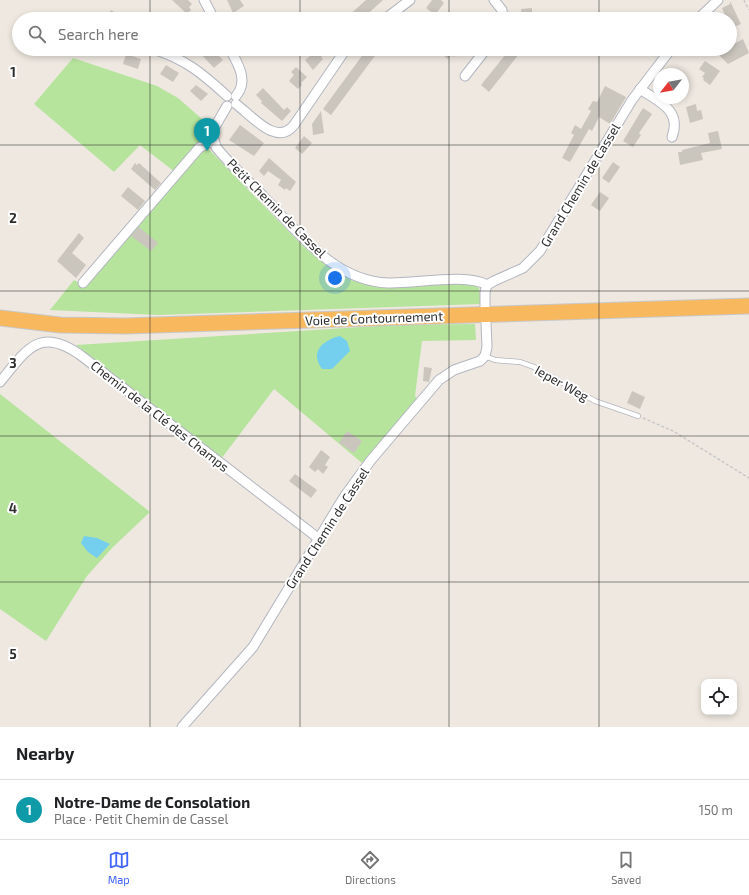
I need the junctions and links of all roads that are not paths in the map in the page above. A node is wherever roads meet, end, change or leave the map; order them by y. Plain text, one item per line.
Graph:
1 (204, 0) edge
2 (410, 0) edge
3 (494, 0) edge
4 (718, 0) edge
5 (210, 12) edge
6 (394, 12) edge
7 (502, 12) edge
8 (705, 12) edge
9 (173, 56) edge
10 (233, 56) edge
11 (341, 56) edge
12 (481, 56) edge
13 (666, 56) edge
14 (465, 76) dead end
15 (640, 89) junction
16 (232, 100) junction
17 (672, 137) dead end
18 (213, 140) junction
19 (83, 283) dead end
20 (488, 285) junction
21 (485, 306) dead end
22 (749, 306) edge
23 (0, 318) edge
24 (486, 323) dead end
25 (485, 356) junction
26 (0, 382) edge
27 (638, 416) road end
28 (318, 538) junction
29 (182, 727) edge

1 - 5 street
2 - 6 street
3 - 7 street
4 - 8 street
9 - 16 street
10 - 16 street
11 - 16 street
12 - 14 street
13 - 15 street, Grand Chemin de Cassel
15 - 17 street
15 - 20 street, Grand Chemin de Cassel
16 - 18 street
18 - 19 street
18 - 20 street, Petit Chemin de Cassel
20 - 21 street
22 - 23 highway, Voie de Contournement
24 - 25 street
25 - 27 lane, Ieper Weg
25 - 28 street, Grand Chemin de Cassel
26 - 28 street, Chemin de la Clé des Champs
28 - 29 street, Grand Chemin de Cassel

